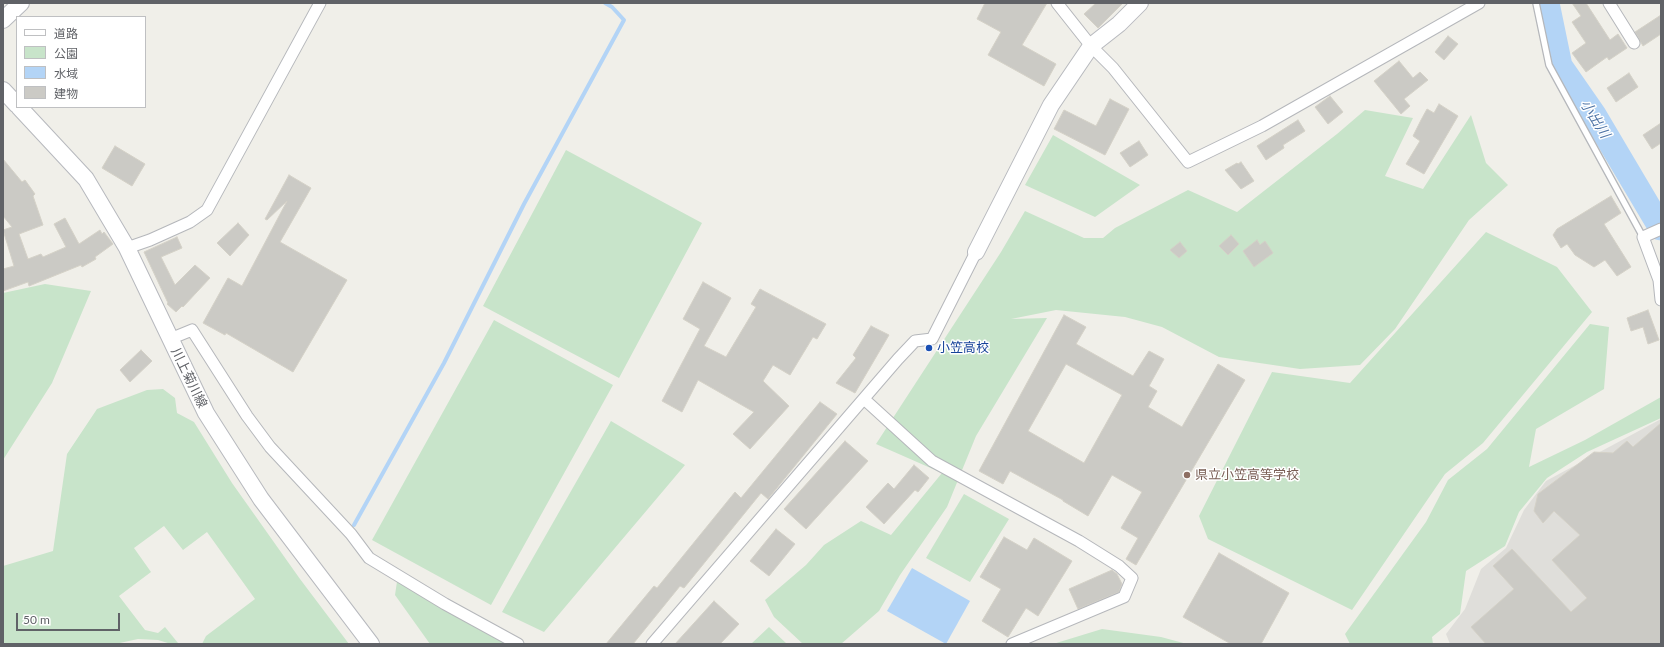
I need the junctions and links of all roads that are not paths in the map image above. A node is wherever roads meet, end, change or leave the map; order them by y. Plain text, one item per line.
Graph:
1 (21, 3) edge
2 (320, 3) edge
3 (1057, 3) edge
4 (1140, 3) edge
5 (1479, 3) edge
6 (1536, 3) edge
7 (1609, 3) edge
8 (3, 20) edge
9 (1634, 43) dead end
10 (1091, 46) junction
11 (3, 90) edge
12 (16, 104) edge
13 (20, 108) edge
14 (1652, 233) edge
15 (127, 248) junction
16 (976, 252) joint
17 (1661, 300) edge
18 (170, 339) junction
19 (864, 399) junction
20 (371, 644) edge
21 (518, 644) edge
22 (652, 644) edge
23 (1012, 644) edge

1 - 8 main road
2 - 15 street
3 - 10 street
4 - 10 main road
5 - 10 street
6 - 14 lane
7 - 9 street
10 - 16 main road
11 - 12 main road
13 - 15 main road, 川上菊川線
14 - 17 street
15 - 18 main road, 川上菊川線
16 - 19 street
18 - 20 main road, 川上菊川線
18 - 21 street
19 - 22 street
19 - 23 street

